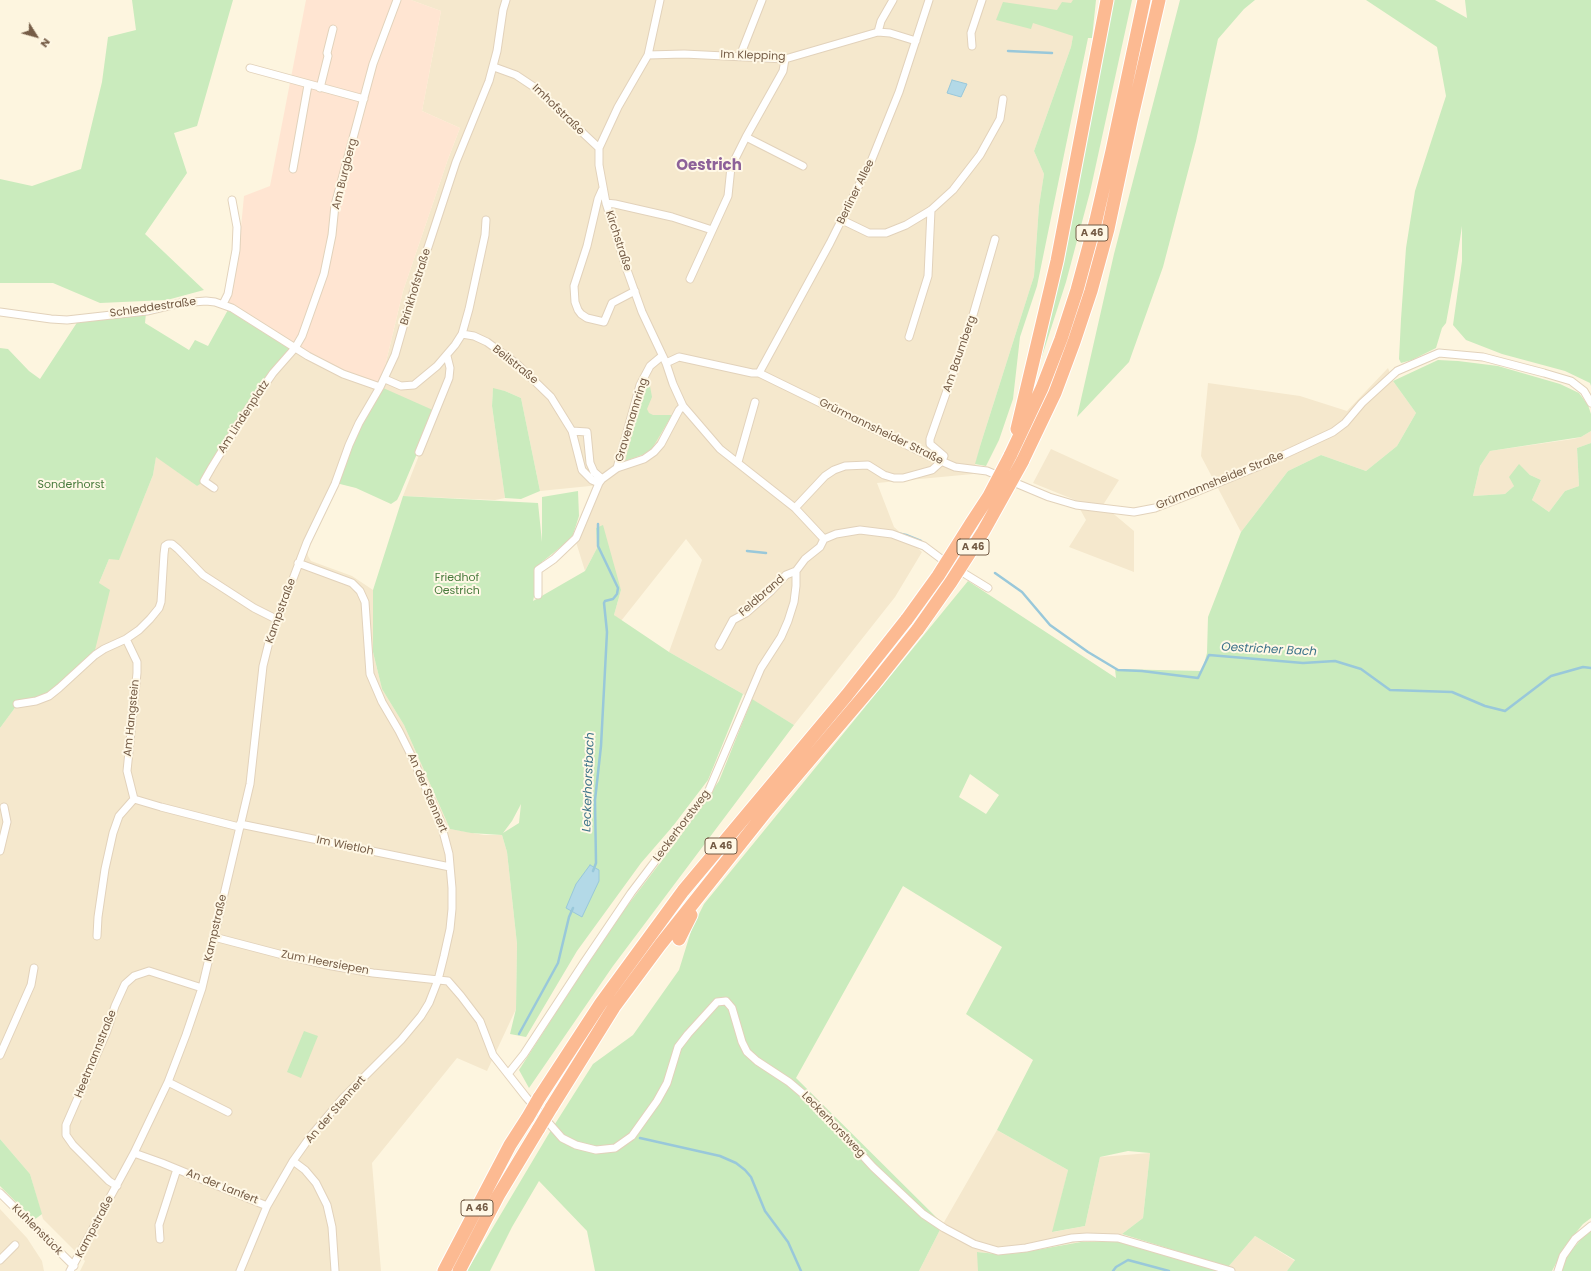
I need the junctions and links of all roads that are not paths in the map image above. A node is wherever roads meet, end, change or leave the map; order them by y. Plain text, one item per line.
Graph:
1 (397, 0) edge
2 (506, 0) edge
3 (660, 0) edge
4 (762, 0) edge
5 (893, 0) edge
6 (929, 0) edge
7 (982, 0) edge
8 (1107, 0) edge
9 (1144, 0) edge
10 (1159, 0) edge
11 (332, 29) dead end
12 (878, 32) junction
13 (916, 41) junction
14 (972, 46) dead end
15 (648, 55) junction
16 (740, 56) junction
17 (785, 59) junction
18 (494, 66) junction
19 (250, 68) dead end
20 (308, 85) junction
21 (320, 88) junction
22 (364, 99) junction
23 (1003, 99) dead end
24 (746, 137) junction
25 (599, 148) junction
26 (803, 166) dead end
27 (293, 169) dead end
28 (602, 190) junction
29 (232, 200) dead end
30 (606, 203) junction
31 (931, 210) junction
32 (486, 220) dead end
33 (842, 220) junction
34 (712, 230) junction
35 (995, 240) dead end
36 (690, 280) dead end
37 (635, 291) junction
38 (223, 304) junction
39 (0, 312) edge
40 (462, 334) junction
41 (909, 338) dead end
42 (295, 348) junction
43 (447, 356) junction
44 (662, 356) junction
45 (666, 364) junction
46 (760, 373) junction
47 (385, 379) junction
48 (380, 387) junction
49 (755, 402) dead end
50 (1591, 403) edge
51 (683, 406) junction
52 (572, 431) junction
53 (420, 452) dead end
54 (1010, 456) junction
55 (942, 461) junction
56 (738, 462) junction
57 (618, 468) junction
58 (599, 483) junction
59 (214, 488) dead end
60 (795, 508) junction
61 (824, 539) junction
62 (298, 564) junction
63 (796, 571) junction
64 (988, 588) dead end
65 (538, 595) dead end
66 (276, 619) junction
67 (126, 639) junction
68 (719, 646) dead end
69 (17, 704) dead end
70 (134, 799) junction
71 (4, 807) dead end
72 (240, 825) junction
73 (0, 851) edge
74 (450, 867) junction
75 (717, 872) junction
76 (97, 936) dead end
77 (214, 937) junction
78 (679, 939) dead end
79 (34, 968) dead end
80 (438, 980) junction
81 (202, 988) junction
82 (596, 1051) dead end
83 (0, 1055) edge
84 (508, 1074) junction
85 (569, 1078) junction
86 (168, 1082) junction
87 (228, 1112) dead end
88 (510, 1145) junction
89 (134, 1153) junction
90 (293, 1161) junction
91 (177, 1169) junction
92 (486, 1174) dead end
93 (117, 1186) junction
94 (0, 1194) edge
95 (267, 1206) junction
96 (1591, 1226) edge
97 (160, 1239) dead end
98 (15, 1245) dead end
99 (0, 1260) edge
100 (72, 1268) edge
101 (240, 1271) edge
102 (335, 1271) edge
103 (444, 1271) edge
104 (459, 1271) edge
105 (1231, 1271) edge
106 (1558, 1271) edge

1 - 22 street, Am Burgberg
2 - 18 street, Brinkhofstraße
3 - 15 street, Kirchstraße
4 - 16 street
5 - 12 street
6 - 13 street, Berliner Allee
7 - 14 street
8 - 54 highway
9 - 54 highway, A 46
10 - 75 highway, A 46, bridge
11 - 21 street
12 - 13 street, Im Klepping
12 - 17 street, Im Klepping
13 - 33 street, Berliner Allee
15 - 16 street, Im Klepping
15 - 25 street, Kirchstraße
16 - 17 street, Im Klepping
17 - 24 street
18 - 25 street, Imhofstraße
18 - 47 street, Brinkhofstraße
19 - 20 street
20 - 21 street
20 - 27 street
21 - 22 street
22 - 42 street, Am Burgberg
23 - 31 street
24 - 26 street
24 - 34 street
25 - 28 street, Kirchstraße
28 - 30 street, Kirchstraße
28 - 37 street
29 - 38 street
30 - 34 street
30 - 37 street, Kirchstraße
31 - 33 street
31 - 41 street
32 - 40 street
33 - 46 street, Berliner Allee
34 - 36 street
35 - 55 street, Am Baumberg
37 - 44 street, Kirchstraße
38 - 39 street, Schleddestraße
38 - 42 street, Schleddestraße
40 - 43 street
40 - 52 street, Beilstraße
42 - 48 street, Schleddestraße
42 - 59 street, Am Lindenplatz
43 - 47 street
43 - 53 street
44 - 45 street, Kirchstraße
44 - 57 street, Gravemannring
45 - 46 street, Grürmannsheider Straße
45 - 51 street, Kirchstraße
46 - 55 street, Grürmannsheider Straße
47 - 48 street, Brinkhofstraße
48 - 62 street, Brinkhofstraße
49 - 56 street
50 - 55 street, Grürmannsheider Straße
51 - 56 street, Kirchstraße
51 - 57 street, Gravemannring
52 - 58 street, Beilstraße
52 - 58 street
54 - 88 highway, A 46, bridge
55 - 60 street
56 - 60 street, Kirchstraße
57 - 58 street, Gravemannring
58 - 65 street
60 - 61 street, Kirchstraße
61 - 63 street
61 - 64 street
62 - 66 street, Kampstraße
62 - 74 street, An der Stennert
63 - 68 street, Feldbrand
63 - 84 street, Leckerhorstweg
66 - 67 street
66 - 72 street, Kampstraße
67 - 69 street
67 - 70 street, Am Hangstein
70 - 72 street
70 - 76 street
71 - 73 street
72 - 74 street, Im Wietloh
72 - 77 street, Kampstraße
74 - 80 street, An der Stennert
75 - 78 highway
75 - 85 highway, A 46
77 - 80 street, Zum Heersiepen
77 - 81 street, Kampstraße
79 - 83 street
80 - 84 street, Leckerhorstweg
80 - 90 street, An der Stennert
81 - 86 street, Kampstraße
81 - 93 street, Heetmannstraße
82 - 85 highway
84 - 105 street, Leckerhorstweg
85 - 104 highway, A 46, bridge
86 - 87 street
86 - 89 street, Kampstraße
88 - 92 highway
88 - 103 highway, A 46
89 - 91 street, An der Lanfert
89 - 93 street, Kampstraße
90 - 95 street, An der Stennert
90 - 102 street
91 - 95 street, An der Lanfert
91 - 97 street, An der Lanfert
93 - 100 street, Kampstraße
94 - 100 street, Kuhlenstück
95 - 101 street, An der Stennert
96 - 106 street
98 - 99 street

